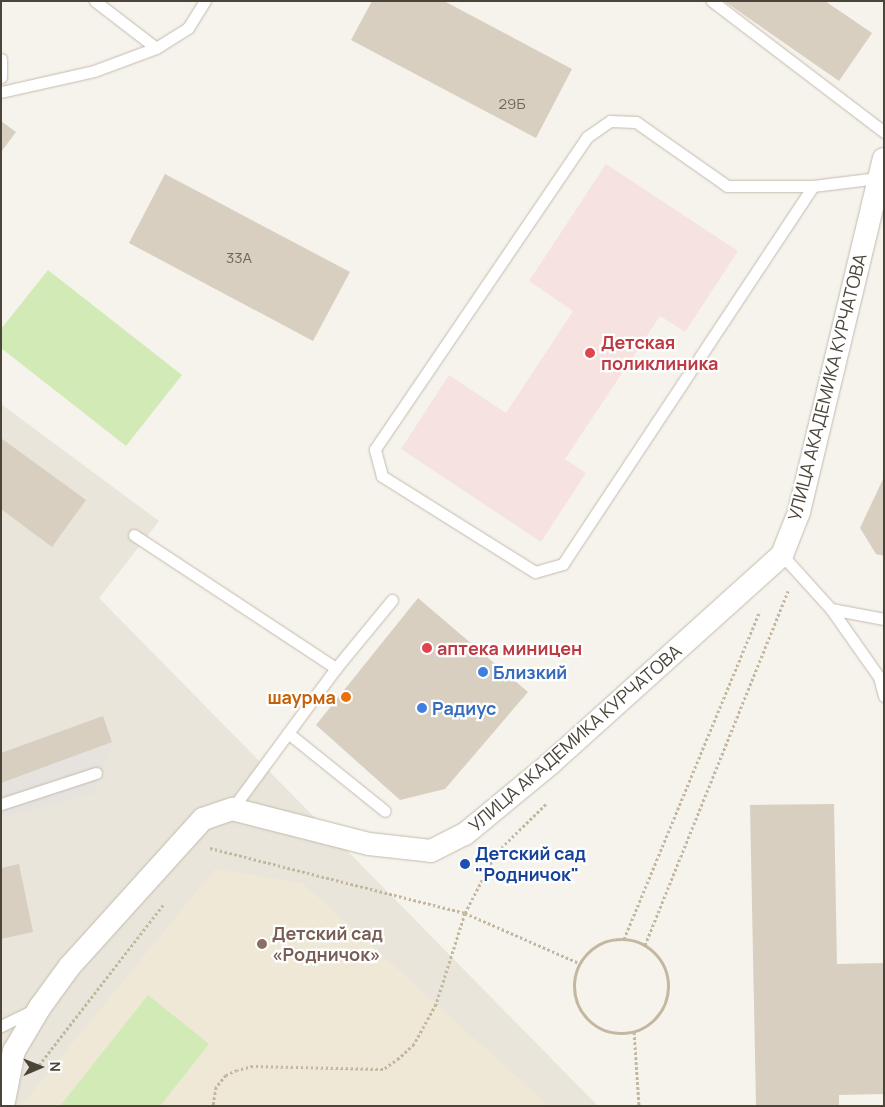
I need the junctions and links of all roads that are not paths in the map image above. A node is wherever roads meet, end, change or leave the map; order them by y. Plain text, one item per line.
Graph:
1 (95, 1) edge
2 (205, 1) edge
3 (712, 1) edge
4 (156, 48) junction
5 (1, 59) edge
6 (1, 77) edge
7 (1, 92) edge
8 (884, 132) edge
9 (881, 168) edge
10 (813, 186) junction
11 (134, 534) dead end
12 (789, 563) junction
13 (392, 600) dead end
14 (831, 610) junction
15 (884, 619) edge
16 (336, 668) junction
17 (884, 696) edge
18 (288, 733) junction
19 (96, 773) dead end
20 (1, 804) edge
21 (232, 809) junction
22 (385, 810) dead end
23 (40, 1007) junction
24 (1, 1026) edge
25 (3, 1106) edge

1 - 4 lane
2 - 4 lane
3 - 8 lane
4 - 7 lane
5 - 6 lane
9 - 10 lane
9 - 12 street, УЛИЦА АКАДЕМИКА КУРЧАТОВА
10 - 10 lane
11 - 16 lane
12 - 14 lane
12 - 21 street, УЛИЦА АКАДЕМИКА КУРЧАТОВА
13 - 16 lane
14 - 15 lane
14 - 17 lane
16 - 18 lane
18 - 21 lane
18 - 22 lane
19 - 20 lane
21 - 23 street
23 - 24 lane
23 - 25 street

